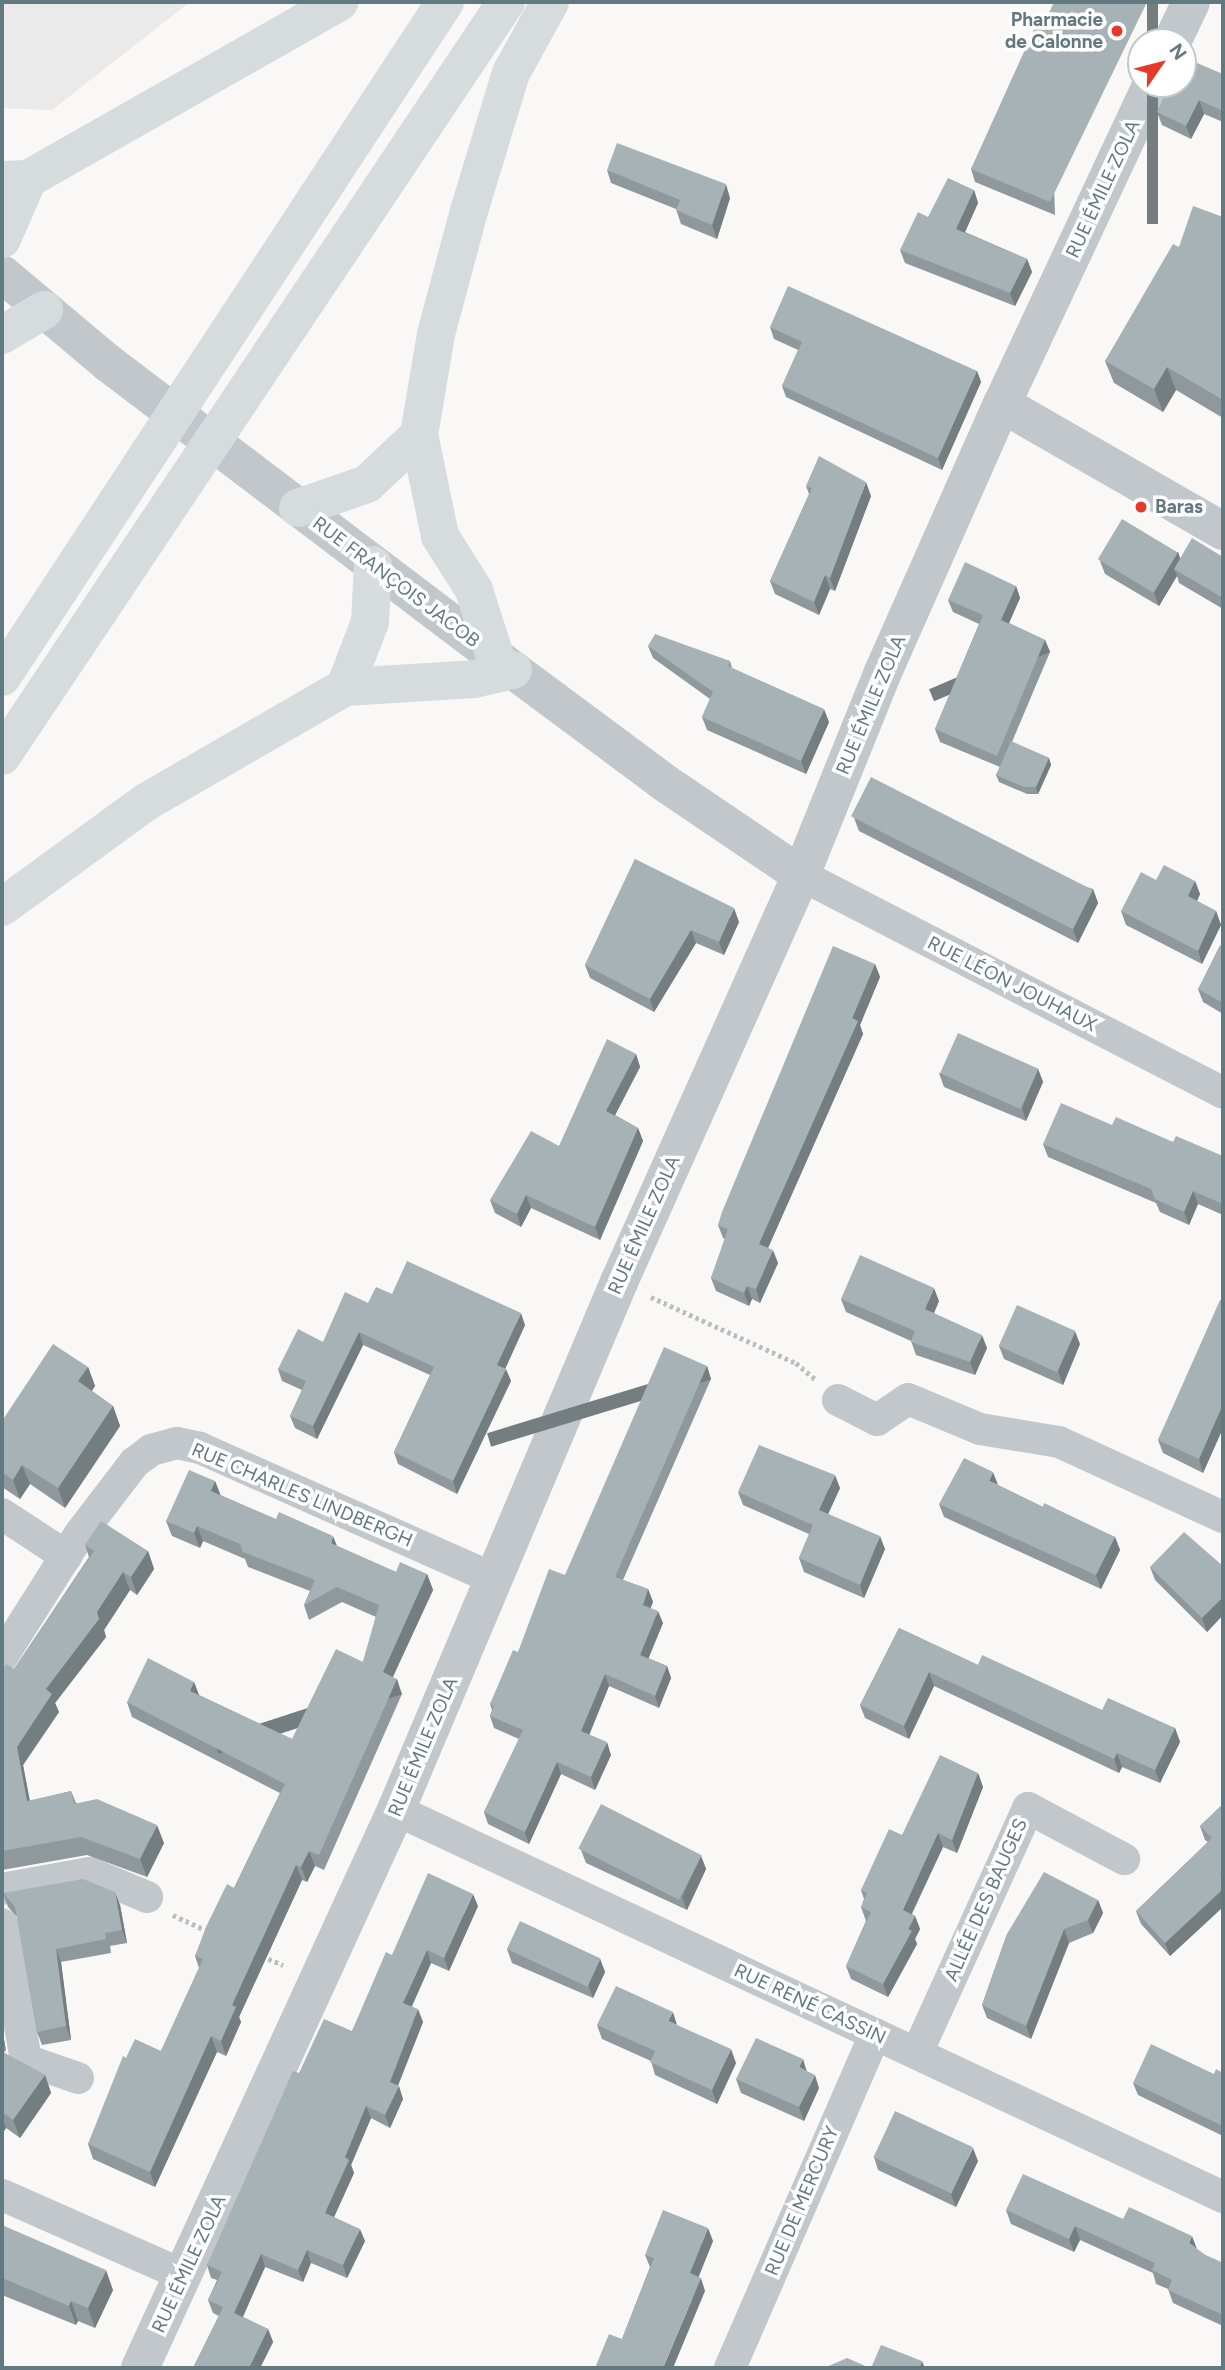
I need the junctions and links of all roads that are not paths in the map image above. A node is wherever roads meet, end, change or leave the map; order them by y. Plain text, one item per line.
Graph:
1 (339, 2) edge
2 (445, 2) edge
3 (506, 2) edge
4 (550, 2) edge
5 (1191, 2) edge
6 (1179, 28) edge
7 (1145, 98) edge
8 (15, 179) edge
9 (2, 239) edge
10 (2, 274) edge
11 (44, 310) junction
12 (2, 335) edge
13 (1002, 404) junction
14 (419, 435) junction
15 (289, 500) junction
16 (1223, 531) edge
17 (373, 565) junction
18 (504, 663) junction
19 (2, 677) edge
20 (345, 687) junction
21 (2, 756) edge
22 (801, 875) junction
23 (2, 906) edge
24 (1223, 1093) edge
25 (838, 1400) road end
26 (2, 1514) edge
27 (1223, 1517) edge
28 (66, 1556) junction
29 (494, 1578) junction
30 (2, 1657) edge
31 (396, 1810) junction
32 (1124, 1858) dead end
33 (2, 1889) edge
34 (147, 1897) road end
35 (2, 1924) edge
36 (875, 2034) junction
37 (917, 2053) junction
38 (78, 2078) dead end
39 (2, 2195) edge
40 (1223, 2197) edge
41 (183, 2276) junction
42 (140, 2368) edge
43 (730, 2368) edge

1 - 8 highway
2 - 19 highway
3 - 21 highway
4 - 14 highway
5 - 6 street
7 - 13 street, RUE ÉMILE ZOLA
8 - 9 highway
10 - 11 street, RUE FRANÇOIS JACOB
11 - 12 highway
11 - 15 street, RUE FRANÇOIS JACOB
13 - 16 street
13 - 22 street, RUE ÉMILE ZOLA
14 - 15 highway
14 - 18 highway
15 - 17 street, RUE FRANÇOIS JACOB
17 - 18 street, RUE FRANÇOIS JACOB
17 - 20 highway
18 - 20 highway
18 - 22 street, RUE FRANÇOIS JACOB
20 - 23 highway
22 - 24 street, RUE LÉON JOUHAUX
22 - 29 street, RUE ÉMILE ZOLA
25 - 27 street
26 - 28 street
28 - 29 street, RUE CHARLES LINDBERGH
28 - 30 street, RUE CHARLES LINDBERGH
29 - 31 street, RUE ÉMILE ZOLA
31 - 36 street, RUE RENÉ CASSIN
31 - 41 street, RUE ÉMILE ZOLA
32 - 37 street, ALLÉE DES BAUGES
33 - 34 street
35 - 38 street
36 - 37 street, RUE RENÉ CASSIN
36 - 43 street, RUE DE MERCURY
37 - 40 street, RUE RENÉ CASSIN
39 - 41 street
41 - 42 street, RUE ÉMILE ZOLA

